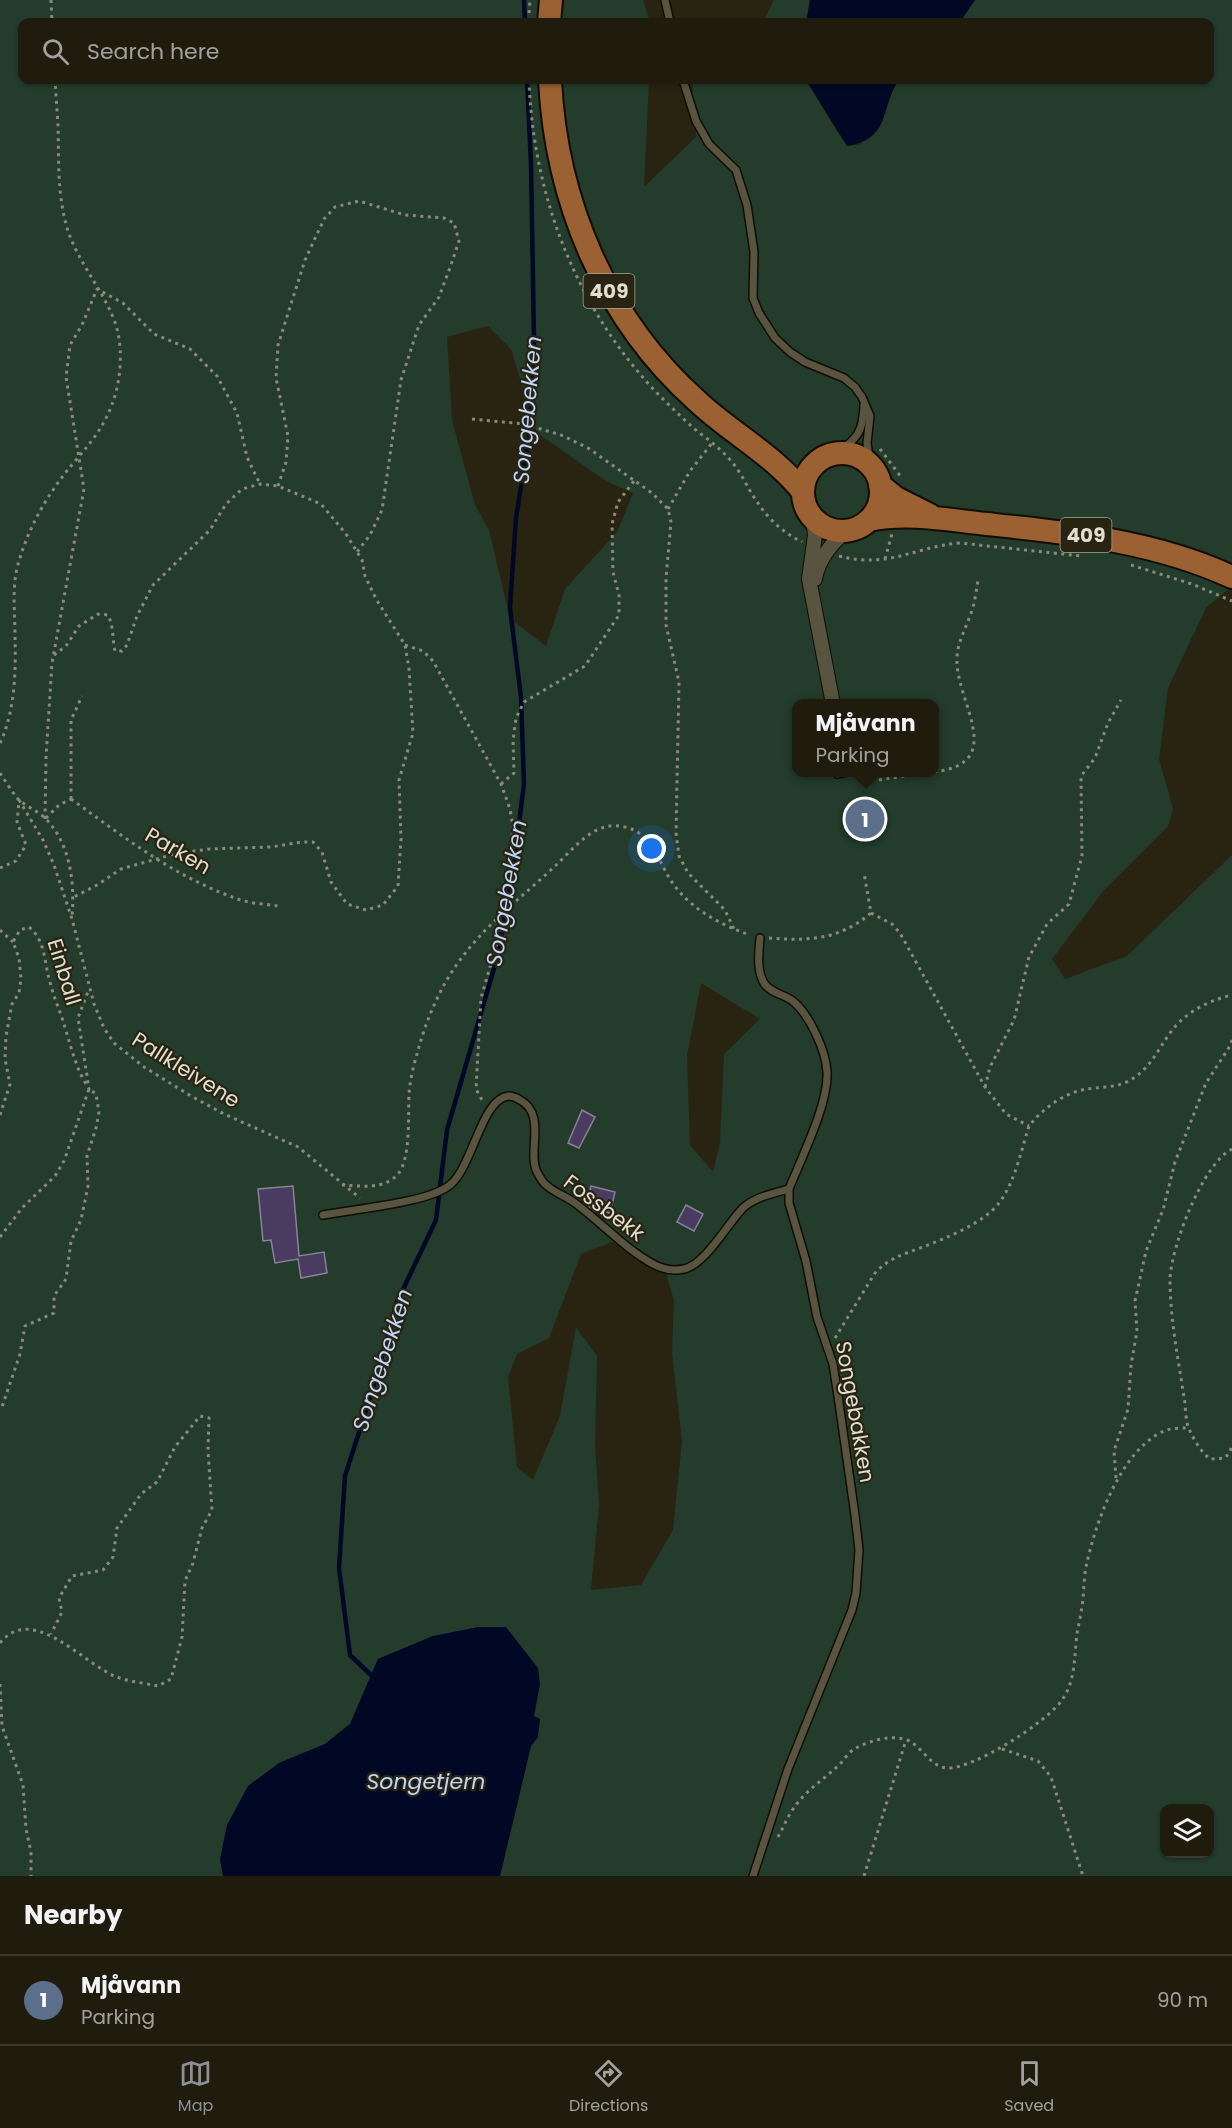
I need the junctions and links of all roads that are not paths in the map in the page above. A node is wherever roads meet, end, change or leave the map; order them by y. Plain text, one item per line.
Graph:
1 (551, 0) edge
2 (665, 0) edge
3 (549, 18) edge
4 (669, 18) edge
5 (550, 84) edge
6 (684, 84) edge
7 (864, 402) junction
8 (760, 450) junction
9 (827, 458) junction
10 (870, 464) junction
11 (880, 485) junction
12 (803, 492) junction
13 (934, 517) junction
14 (813, 518) junction
15 (869, 520) junction
16 (847, 531) junction
17 (1232, 577) edge
18 (812, 586) junction
19 (832, 699) edge
20 (760, 938) road end
21 (789, 1189) junction
22 (323, 1215) dead end
23 (753, 1876) edge

1 - 3 main road
2 - 4 lane
5 - 8 main road, 409
6 - 7 lane
7 - 9 lane
7 - 10 lane
8 - 9 main road, 409
8 - 12 main road, 409
9 - 10 main road, 409
9 - 12 main road
10 - 11 main road, 409
11 - 13 main road, 409
11 - 15 main road
12 - 14 main road, 409
13 - 15 main road, 409
13 - 17 main road, 409
14 - 16 main road
14 - 18 street
15 - 16 main road, 409
16 - 18 street
18 - 19 street
20 - 21 lane
21 - 22 lane, Fossbekk
21 - 23 lane, Songebakken

